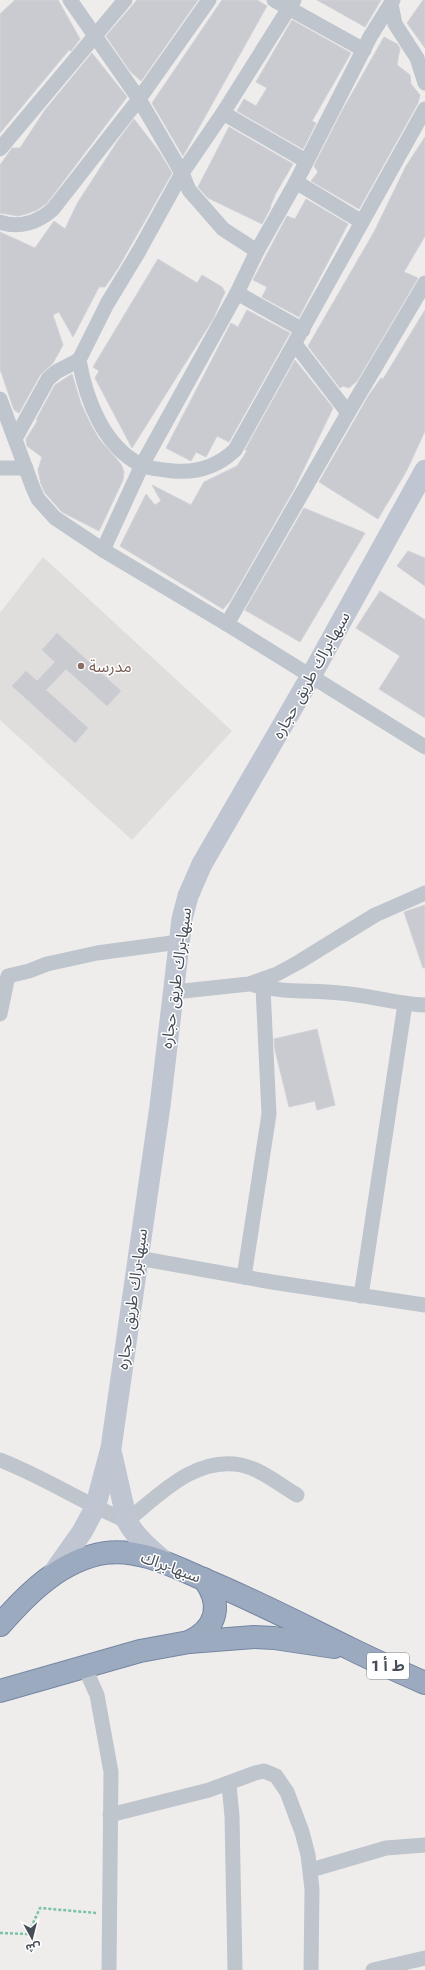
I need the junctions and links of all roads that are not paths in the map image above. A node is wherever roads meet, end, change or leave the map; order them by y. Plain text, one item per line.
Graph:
1 (70, 0) edge
2 (125, 0) edge
3 (209, 0) edge
4 (274, 0) edge
5 (392, 2) edge
6 (292, 4) edge
7 (95, 37) junction
8 (364, 50) junction
9 (425, 83) edge
10 (139, 99) junction
11 (425, 109) edge
12 (223, 113) junction
13 (0, 149) edge
14 (306, 161) junction
15 (182, 173) junction
16 (296, 182) junction
17 (0, 222) edge
18 (362, 222) junction
19 (257, 251) junction
20 (425, 283) edge
21 (236, 293) junction
22 (303, 330) junction
23 (295, 344) junction
24 (80, 360) junction
25 (0, 399) edge
26 (348, 413) junction
27 (15, 439) junction
28 (142, 465) junction
29 (0, 468) edge
30 (26, 468) junction
31 (425, 470) edge
32 (103, 550) junction
33 (227, 624) junction
34 (311, 676) junction
35 (425, 747) edge
36 (425, 893) edge
37 (179, 942) junction
38 (4, 977) edge
39 (256, 986) junction
40 (174, 992) junction
41 (405, 1004) junction
42 (425, 1005) edge
43 (0, 1014) edge
44 (138, 1258) junction
45 (244, 1277) junction
46 (361, 1296) junction
47 (425, 1305) edge
48 (111, 1448) junction
49 (0, 1460) edge
50 (297, 1495) dead end
51 (95, 1508) junction
52 (127, 1521) junction
53 (166, 1563) junction
54 (51, 1576) junction
55 (204, 1579) junction
56 (0, 1625) edge
57 (189, 1642) junction
58 (351, 1649) junction
59 (84, 1666) junction
60 (425, 1683) edge
61 (3, 1686) edge
62 (229, 1784) junction
63 (110, 1815) junction
64 (425, 1845) edge
65 (311, 1870) junction
66 (425, 1958) edge
67 (109, 1970) edge
68 (235, 1970) edge
69 (311, 1970) edge
70 (373, 1970) edge

1 - 7 street
2 - 7 street
3 - 10 street
4 - 6 street
5 - 8 street
5 - 9 street
6 - 8 street
6 - 12 street
7 - 10 street
7 - 13 street
8 - 14 street
10 - 15 street
10 - 17 street
11 - 18 street
12 - 14 street
12 - 15 street
14 - 16 street
15 - 19 street
15 - 24 street
16 - 18 street
16 - 19 street
18 - 22 street
19 - 21 street
20 - 26 street
21 - 22 street
21 - 28 street
22 - 23 street
23 - 26 street
23 - 28 street
24 - 27 street
24 - 28 street
25 - 27 street
26 - 33 street
27 - 30 street
28 - 32 street
29 - 30 street
30 - 32 street
31 - 34 main road, سبها-براك طريق حجاره
32 - 33 street
33 - 34 street
34 - 35 street
34 - 37 main road, سبها-براك طريق حجاره
36 - 39 street
37 - 38 street
37 - 40 main road, سبها-براك طريق حجاره
38 - 43 street
39 - 40 street
39 - 41 street
39 - 45 street
40 - 44 main road, سبها-براك طريق حجاره
41 - 42 street
41 - 46 street
44 - 45 street
44 - 48 main road, سبها-براك طريق حجاره
45 - 46 street
46 - 47 street
48 - 51 main road, سبها-براك طريق حجاره
48 - 52 main road, سبها-براك طريق حجاره
49 - 51 street
50 - 52 street
51 - 52 street
51 - 54 main road, سبها-براك طريق حجاره
52 - 53 main road, سبها-براك طريق حجاره
53 - 54 highway, سبها-براك
53 - 55 highway, سبها-براك
54 - 56 highway, سبها-براك
55 - 57 highway
55 - 58 highway, سبها-براك
57 - 58 highway, سبها-براك
57 - 59 highway, سبها-براك
58 - 60 highway, سبها-براك / ط أ 1
59 - 61 highway, سبها-براك
59 - 63 street
62 - 63 street
62 - 65 street
62 - 68 street
63 - 67 street
64 - 65 street
65 - 69 street
66 - 70 street

